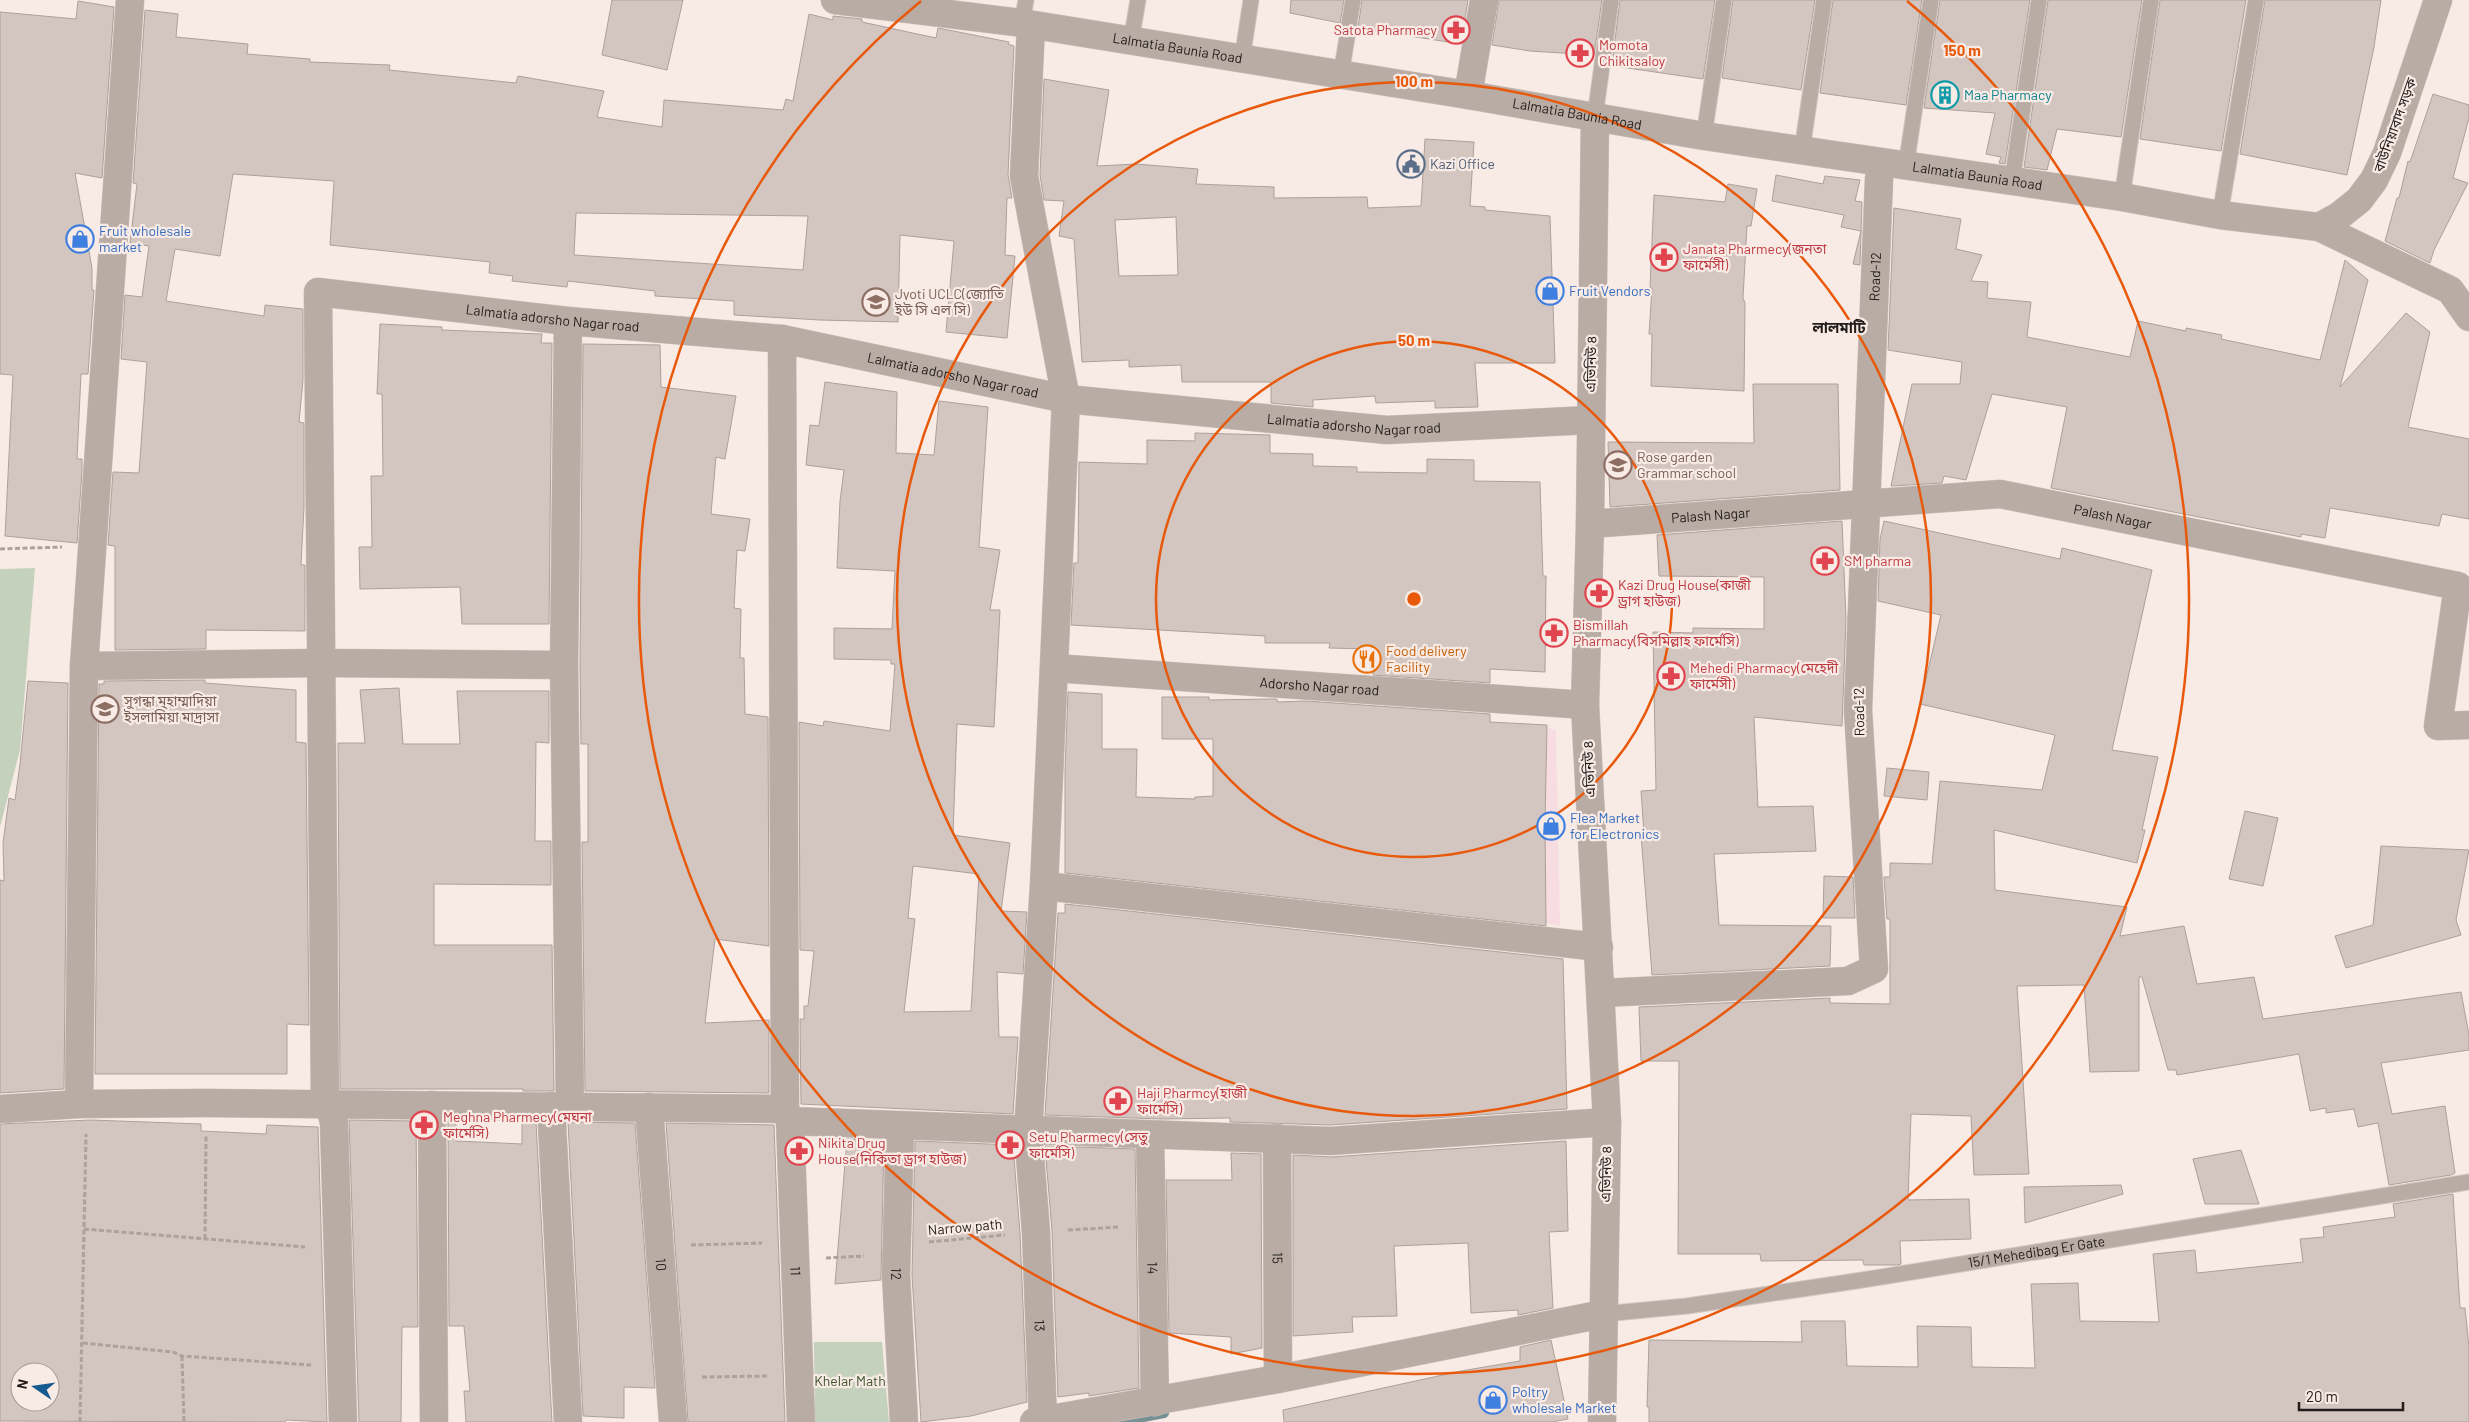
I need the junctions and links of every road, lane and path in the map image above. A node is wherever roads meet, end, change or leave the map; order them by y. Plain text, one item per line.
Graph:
1 (130, 0) edge
2 (835, 0) edge
3 (1138, 0) edge
4 (1251, 0) edge
5 (1353, 0) edge
6 (1484, 0) edge
7 (1611, 0) edge
8 (1724, 0) edge
9 (1824, 0) edge
10 (1931, 0) edge
11 (2039, 0) edge
12 (2151, 0) edge
13 (2256, 0) edge
14 (2438, 0) edge
15 (921, 5) edge
16 (1026, 16) edge
17 (1132, 41) junction
18 (1242, 59) junction
19 (1341, 74) junction
20 (1468, 95) junction
21 (1595, 116) junction
22 (1704, 136) junction
23 (1802, 150) junction
24 (1906, 166) junction
25 (1879, 179) dead end
26 (2012, 181) junction
27 (2122, 196) junction
28 (2220, 215) junction
29 (2319, 228) junction
30 (2469, 317) edge
31 (568, 321) junction
32 (782, 339) junction
33 (1066, 398) junction
34 (1590, 420) junction
35 (1865, 505) junction
36 (1590, 524) junction
37 (92, 547) junction
38 (0, 549) edge
39 (322, 663) junction
40 (564, 665) junction
41 (84, 666) junction
42 (1054, 668) junction
43 (1585, 705) junction
44 (2469, 725) edge
45 (1044, 886) junction
46 (1599, 947) junction
47 (1602, 993) junction
48 (206, 1103) junction
49 (83, 1104) junction
50 (325, 1104) junction
51 (432, 1105) junction
52 (561, 1106) junction
53 (649, 1107) junction
54 (0, 1109) edge
55 (787, 1115) junction
56 (1607, 1122) junction
57 (900, 1126) junction
58 (1028, 1131) junction
59 (1150, 1136) junction
60 (1277, 1138) junction
61 (2469, 1182) edge
62 (1152, 1225) junction
63 (84, 1229) junction
64 (1036, 1232) junction
65 (205, 1239) junction
66 (658, 1245) junction
67 (338, 1248) junction
68 (896, 1250) junction
69 (795, 1251) junction
70 (1603, 1314) junction
71 (83, 1343) junction
72 (182, 1356) junction
73 (342, 1367) junction
74 (799, 1375) junction
75 (669, 1378) junction
76 (1278, 1379) junction
77 (1155, 1402) junction
78 (1039, 1421) edge
79 (80, 1422) edge
80 (184, 1422) edge
81 (343, 1422) edge
82 (434, 1422) edge
83 (568, 1422) edge
84 (673, 1422) edge
85 (801, 1422) edge
86 (904, 1422) edge
87 (1602, 1422) edge

1 - 37 street
2 - 15 street, Lalmatia Baunia Road
3 - 17 lane
4 - 18 lane
5 - 19 lane
6 - 20 street
7 - 21 lane
8 - 22 lane
9 - 23 lane
10 - 24 lane
11 - 26 lane
12 - 27 lane
13 - 28 lane
14 - 29 street, বাউনিয়াবাদ সড়ক
15 - 16 street, Lalmatia Baunia Road
16 - 17 street, Lalmatia Baunia Road
16 - 33 street, 13
17 - 18 street, Lalmatia Baunia Road
18 - 19 street, Lalmatia Baunia Road
19 - 20 street, Lalmatia Baunia Road
20 - 21 street, Lalmatia Baunia Road
21 - 22 street, Lalmatia Baunia Road
21 - 34 street, এভিনিউ ৪
22 - 23 street, Lalmatia Baunia Road
23 - 24 street, Lalmatia Baunia Road
24 - 26 street, Lalmatia Baunia Road
25 - 35 street, Road-12
26 - 27 street, Lalmatia Baunia Road
27 - 28 street, Lalmatia Baunia Road
28 - 29 street, Lalmatia Baunia Road
29 - 30 street, Lalmatia Baunia Road
31 - 32 street, Lalmatia adorsho Nagar road
31 - 39 street, Lalmatia adorsho Nagar road
31 - 40 street
32 - 33 street, Lalmatia adorsho Nagar road
32 - 55 street, 11
33 - 34 street, Lalmatia adorsho Nagar road
33 - 42 street, 13
34 - 36 street, এভিনিউ ৪
35 - 36 street, Palash Nagar
35 - 44 street, Palash Nagar
35 - 47 street, Road-12
36 - 43 street, এভিনিউ ৪
37 - 38 path
37 - 41 street
39 - 40 street
39 - 41 street
39 - 50 street
40 - 52 street
41 - 49 street
42 - 43 street, Adorsho Nagar road
42 - 45 street, 13
43 - 46 street, এভিনিউ ৪
45 - 46 street
45 - 58 street, 13
46 - 47 street, এভিনিউ ৪
47 - 56 street, এভিনিউ ৪
48 - 49 street
48 - 50 street
48 - 65 path
49 - 54 street
49 - 63 path
50 - 51 street
50 - 67 street
51 - 52 street
51 - 82 street
52 - 53 street
52 - 83 street
53 - 55 street
53 - 66 street, 10
55 - 57 street
55 - 69 street, 11
56 - 60 street
56 - 70 street, এভিনিউ ৪
57 - 58 street
57 - 68 street, 12
58 - 59 street
58 - 64 street, 13
59 - 60 street
59 - 62 street, 14
60 - 76 street, 15
61 - 70 lane, 15/1 Mehedibag Er Gate
62 - 64 path, Narrow path
62 - 77 street, 14
63 - 65 path
63 - 71 path
64 - 68 path, Narrow path
64 - 78 street, 13
65 - 67 path
66 - 69 path, Narrow path
66 - 75 street, 10
67 - 73 street
68 - 69 path, Narrow path
68 - 86 street, 12
69 - 74 street, 11
70 - 76 street
70 - 87 street, এভিনিউ ৪
71 - 72 path
71 - 79 path
72 - 73 path
72 - 80 path
73 - 81 street
74 - 75 path
74 - 85 street, 11
75 - 84 street, 10
76 - 77 street
77 - 78 street

